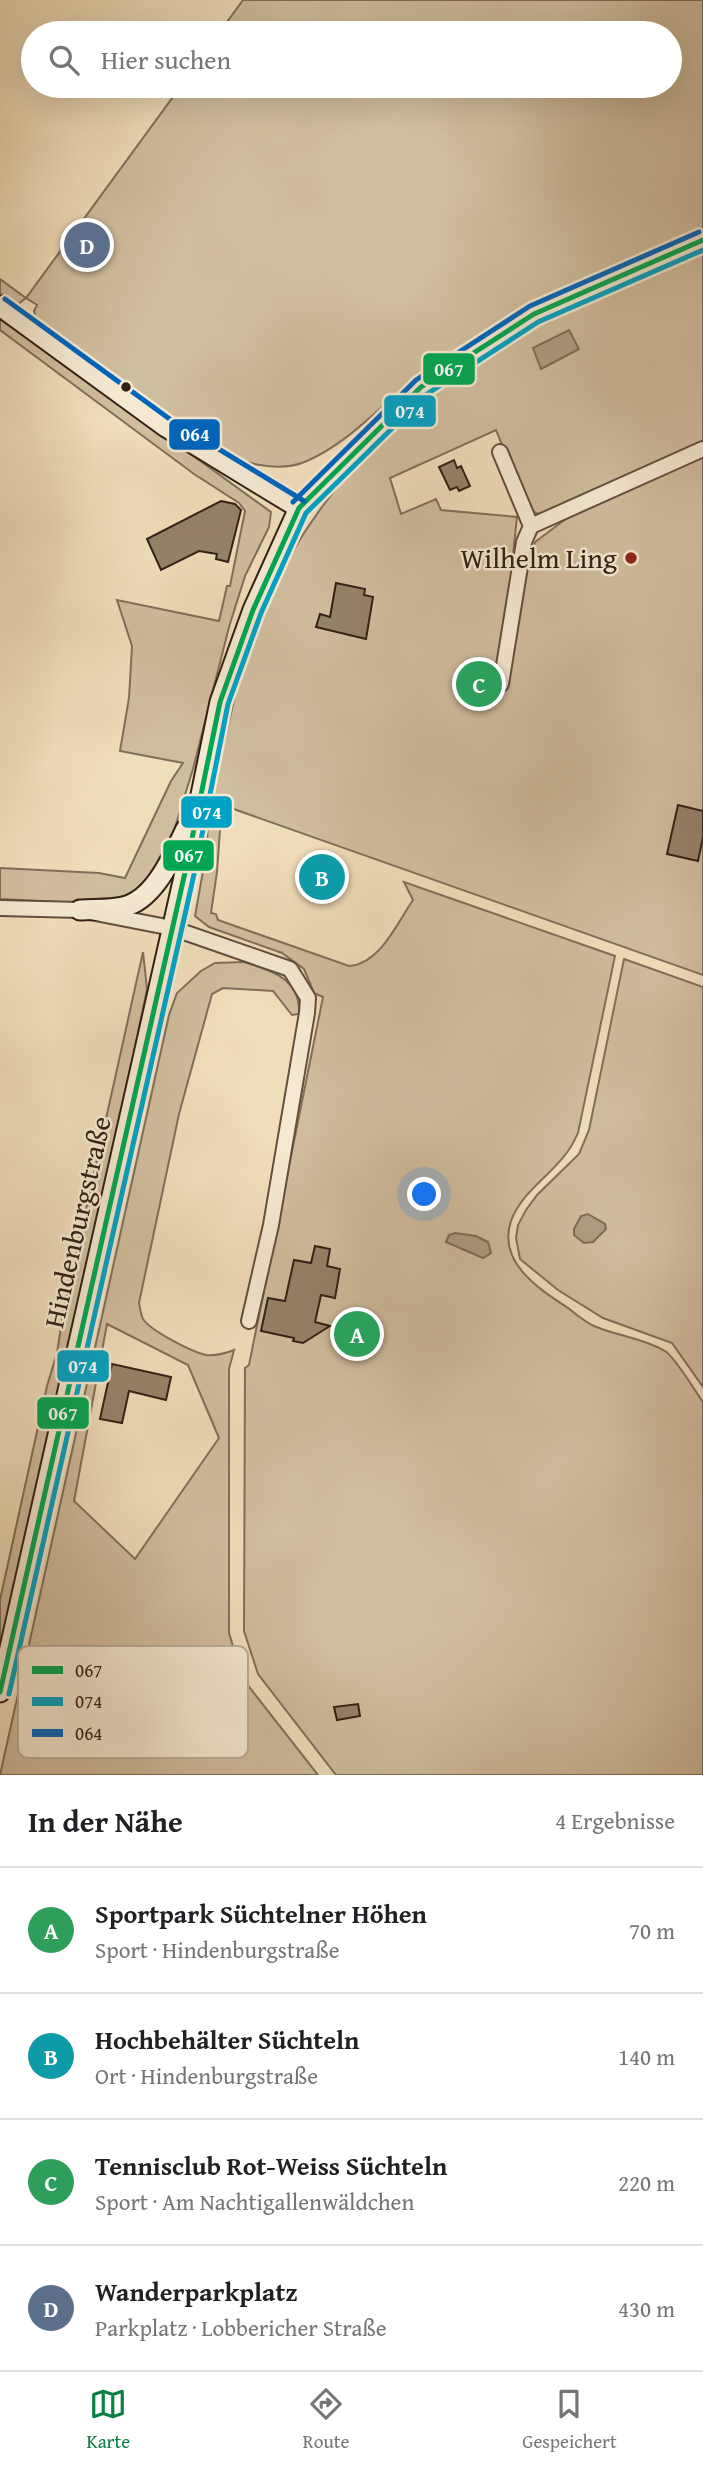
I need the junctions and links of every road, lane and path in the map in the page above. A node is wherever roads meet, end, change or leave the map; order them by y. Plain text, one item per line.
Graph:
1 (703, 240) edge
2 (0, 306) edge
3 (703, 449) edge
4 (500, 452) dead end
5 (299, 508) junction
6 (531, 526) junction
7 (501, 684) dead end
8 (199, 803) junction
9 (0, 908) edge
10 (80, 910) junction
11 (172, 928) junction
12 (249, 1321) dead end
13 (0, 1692) edge

1 - 5 main road, Hindenburgstraße
2 - 5 main road
3 - 6 street
4 - 6 street
5 - 8 main road, Hindenburgstraße
6 - 7 street
8 - 10 main road
8 - 11 main road, Hindenburgstraße
9 - 10 street
10 - 11 street
11 - 12 street
11 - 13 main road, Hindenburgstraße

